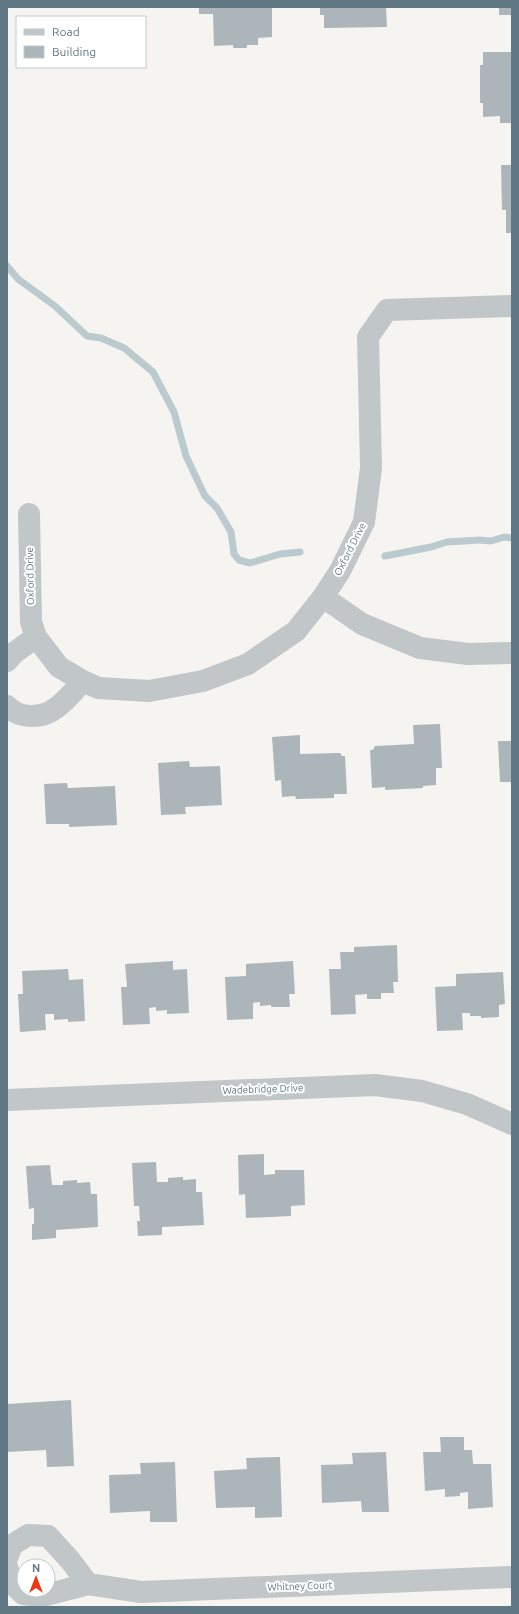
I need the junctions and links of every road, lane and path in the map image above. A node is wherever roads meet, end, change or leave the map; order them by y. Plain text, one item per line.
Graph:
1 (512, 306) edge
2 (29, 514) dead end
3 (323, 597) junction
4 (36, 637) junction
5 (512, 653) edge
6 (7, 661) edge
7 (84, 682) junction
8 (7, 706) edge
9 (7, 1100) edge
10 (512, 1124) edge
11 (7, 1558) edge
12 (7, 1567) edge
13 (512, 1577) edge
14 (88, 1584) junction

1 - 3 street, Oxford Drive
2 - 4 street, Oxford Drive
3 - 5 street
3 - 7 street, Oxford Drive
4 - 6 street
4 - 7 street, Oxford Drive
7 - 8 street
9 - 10 street, Wadebridge Drive
11 - 14 street
12 - 14 street, Whitney Court
13 - 14 street, Whitney Court

